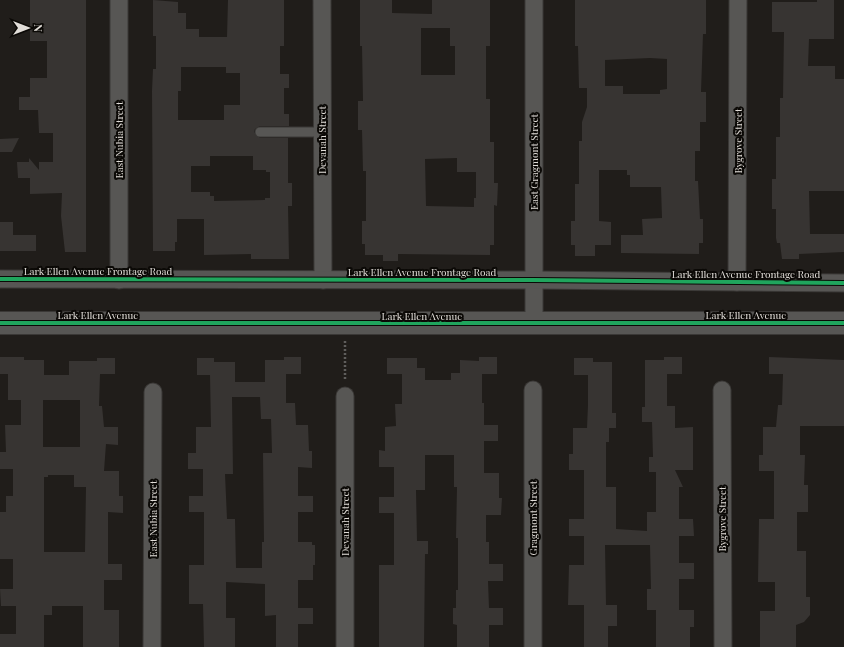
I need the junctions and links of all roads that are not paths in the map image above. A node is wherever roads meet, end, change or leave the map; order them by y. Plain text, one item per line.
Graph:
1 (120, 0) edge
2 (322, 0) edge
3 (534, 0) edge
4 (738, 0) edge
5 (260, 132) dead end
6 (322, 132) junction
7 (0, 279) edge
8 (119, 280) junction
9 (323, 280) junction
10 (534, 280) junction
11 (738, 282) junction
12 (844, 283) edge
13 (0, 322) edge
14 (844, 323) edge
15 (534, 324) junction
16 (533, 390) dead end
17 (722, 390) dead end
18 (153, 392) dead end
19 (345, 396) road end
20 (152, 647) edge
21 (345, 647) edge
22 (533, 647) edge
23 (723, 647) edge

1 - 8 street, East Nubia Street
2 - 6 street, Devanah Street
3 - 10 street, East Gragmont Street
4 - 11 street, Bygrove Street
5 - 6 lane
6 - 9 street, Devanah Street
7 - 8 street, Lark Ellen Avenue Frontage Road
8 - 9 street, Lark Ellen Avenue Frontage Road
9 - 10 street, Lark Ellen Avenue Frontage Road
10 - 11 street, Lark Ellen Avenue Frontage Road
10 - 15 street, East Gragmont Street
11 - 12 street, Lark Ellen Avenue Frontage Road
13 - 15 street, Lark Ellen Avenue
14 - 15 street, Lark Ellen Avenue
16 - 22 street, Gragmont Street
17 - 23 street, Bygrove Street
18 - 20 street, East Nubia Street
19 - 21 street, Devanah Street

